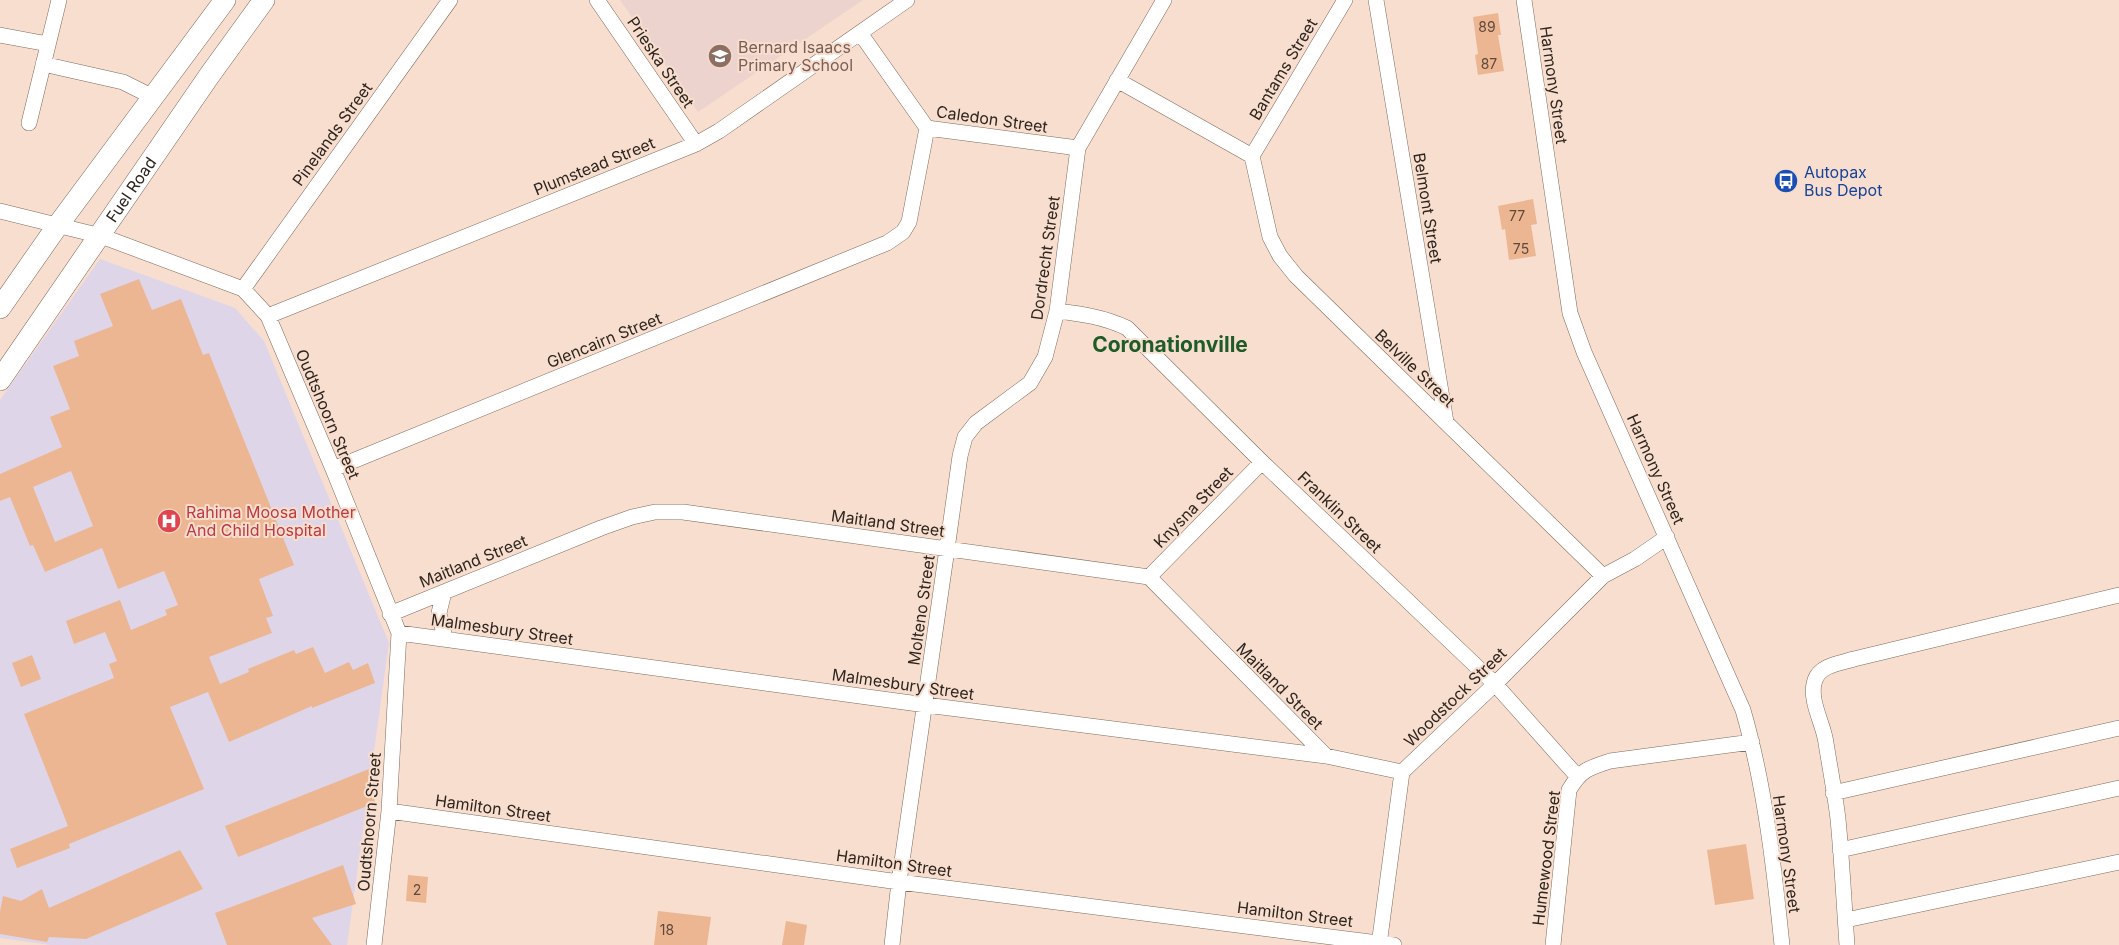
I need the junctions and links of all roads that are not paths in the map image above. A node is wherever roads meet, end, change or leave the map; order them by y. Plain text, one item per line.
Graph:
1 (59, 0) edge
2 (226, 0) edge
3 (264, 0) edge
4 (450, 0) edge
5 (597, 0) edge
6 (907, 0) edge
7 (1164, 0) edge
8 (1345, 0) edge
9 (1376, 0) edge
10 (1524, 0) edge
11 (860, 33) junction
12 (0, 35) edge
13 (48, 44) junction
14 (43, 64) junction
15 (1118, 80) junction
16 (153, 98) junction
17 (30, 123) dead end
18 (927, 128) junction
19 (696, 144) junction
20 (1078, 148) junction
21 (1252, 156) junction
22 (0, 211) edge
23 (58, 226) junction
24 (101, 236) junction
25 (243, 289) junction
26 (0, 308) edge
27 (1057, 311) junction
28 (268, 316) junction
29 (0, 380) edge
30 (993, 410) joint
31 (1446, 422) junction
32 (1262, 462) junction
33 (333, 469) junction
34 (1667, 537) junction
35 (947, 549) junction
36 (1603, 576) junction
37 (1149, 577) junction
38 (444, 592) junction
39 (2119, 595) edge
40 (390, 614) junction
41 (398, 633) junction
42 (445, 638) junction
43 (1495, 684) junction
44 (926, 705) junction
45 (2119, 728) edge
46 (1752, 742) junction
47 (1326, 756) junction
48 (1402, 772) junction
49 (1577, 776) junction
50 (2119, 788) edge
51 (1833, 793) junction
52 (389, 811) junction
53 (1840, 850) junction
54 (2119, 862) edge
55 (899, 882) junction
56 (1846, 920) junction
57 (1384, 944) edge
58 (374, 945) edge
59 (892, 945) edge
60 (1553, 945) edge
61 (1782, 945) edge
62 (1848, 945) edge

1 - 13 street
2 - 16 main road
3 - 24 main road, Fuel Road
4 - 25 street, Pinelands Street
5 - 19 street, Prieska Street
6 - 11 street, Plumstead Street
7 - 15 street
8 - 21 street, Bantams Street
9 - 31 street, Belmont Street
10 - 34 street, Harmony Street
11 - 18 street, Caledon Street
11 - 19 street, Plumstead Street
12 - 13 street
13 - 14 street
14 - 16 street
14 - 17 street
15 - 20 street
15 - 21 street
16 - 23 main road
18 - 20 street, Caledon Street
18 - 33 street, Glencairn Street
19 - 28 street, Plumstead Street
20 - 27 street, Dordrecht Street
21 - 31 street, Belville Street
22 - 23 street, Oudtshoorn Street
23 - 24 street, Oudtshoorn Street
23 - 26 main road
24 - 25 street, Oudtshoorn Street
24 - 29 main road, Fuel Road
25 - 28 street, Oudtshoorn Street
27 - 30 street, Dordrecht Street
27 - 32 street, Franklin Street
28 - 33 street, Oudtshoorn Street
30 - 35 street, Molteno Street
31 - 36 street, Belville Street
32 - 37 street, Knysna Street
32 - 43 street, Franklin Street
33 - 40 street, Oudtshoorn Street
34 - 36 street, Woodstock Street
34 - 46 street, Harmony Street
35 - 37 street, Maitland Street
35 - 38 street, Maitland Street
35 - 44 street, Molteno Street
36 - 43 street, Woodstock Street
37 - 47 street, Maitland Street
38 - 40 street, Maitland Street
38 - 42 street
39 - 51 street
40 - 41 street, Oudtshoorn Street
41 - 42 street, Malmesbury Street
41 - 52 street, Oudtshoorn Street
42 - 44 street, Malmesbury Street
43 - 48 street, Woodstock Street
43 - 49 street, Franklin Street
44 - 47 street, Malmesbury Street
44 - 55 street, Molteno Street
45 - 51 street
46 - 49 street, Humewood Street
46 - 61 street, Harmony Street
47 - 48 street, Malmesbury Street
48 - 57 street, Woodstock Street
49 - 60 street, Humewood Street
50 - 53 street
51 - 53 street
52 - 55 street, Hamilton Street
52 - 58 street, Oudtshoorn Street
53 - 56 street
54 - 56 street
55 - 57 street, Hamilton Street
55 - 59 street, Molteno Street
56 - 62 street

